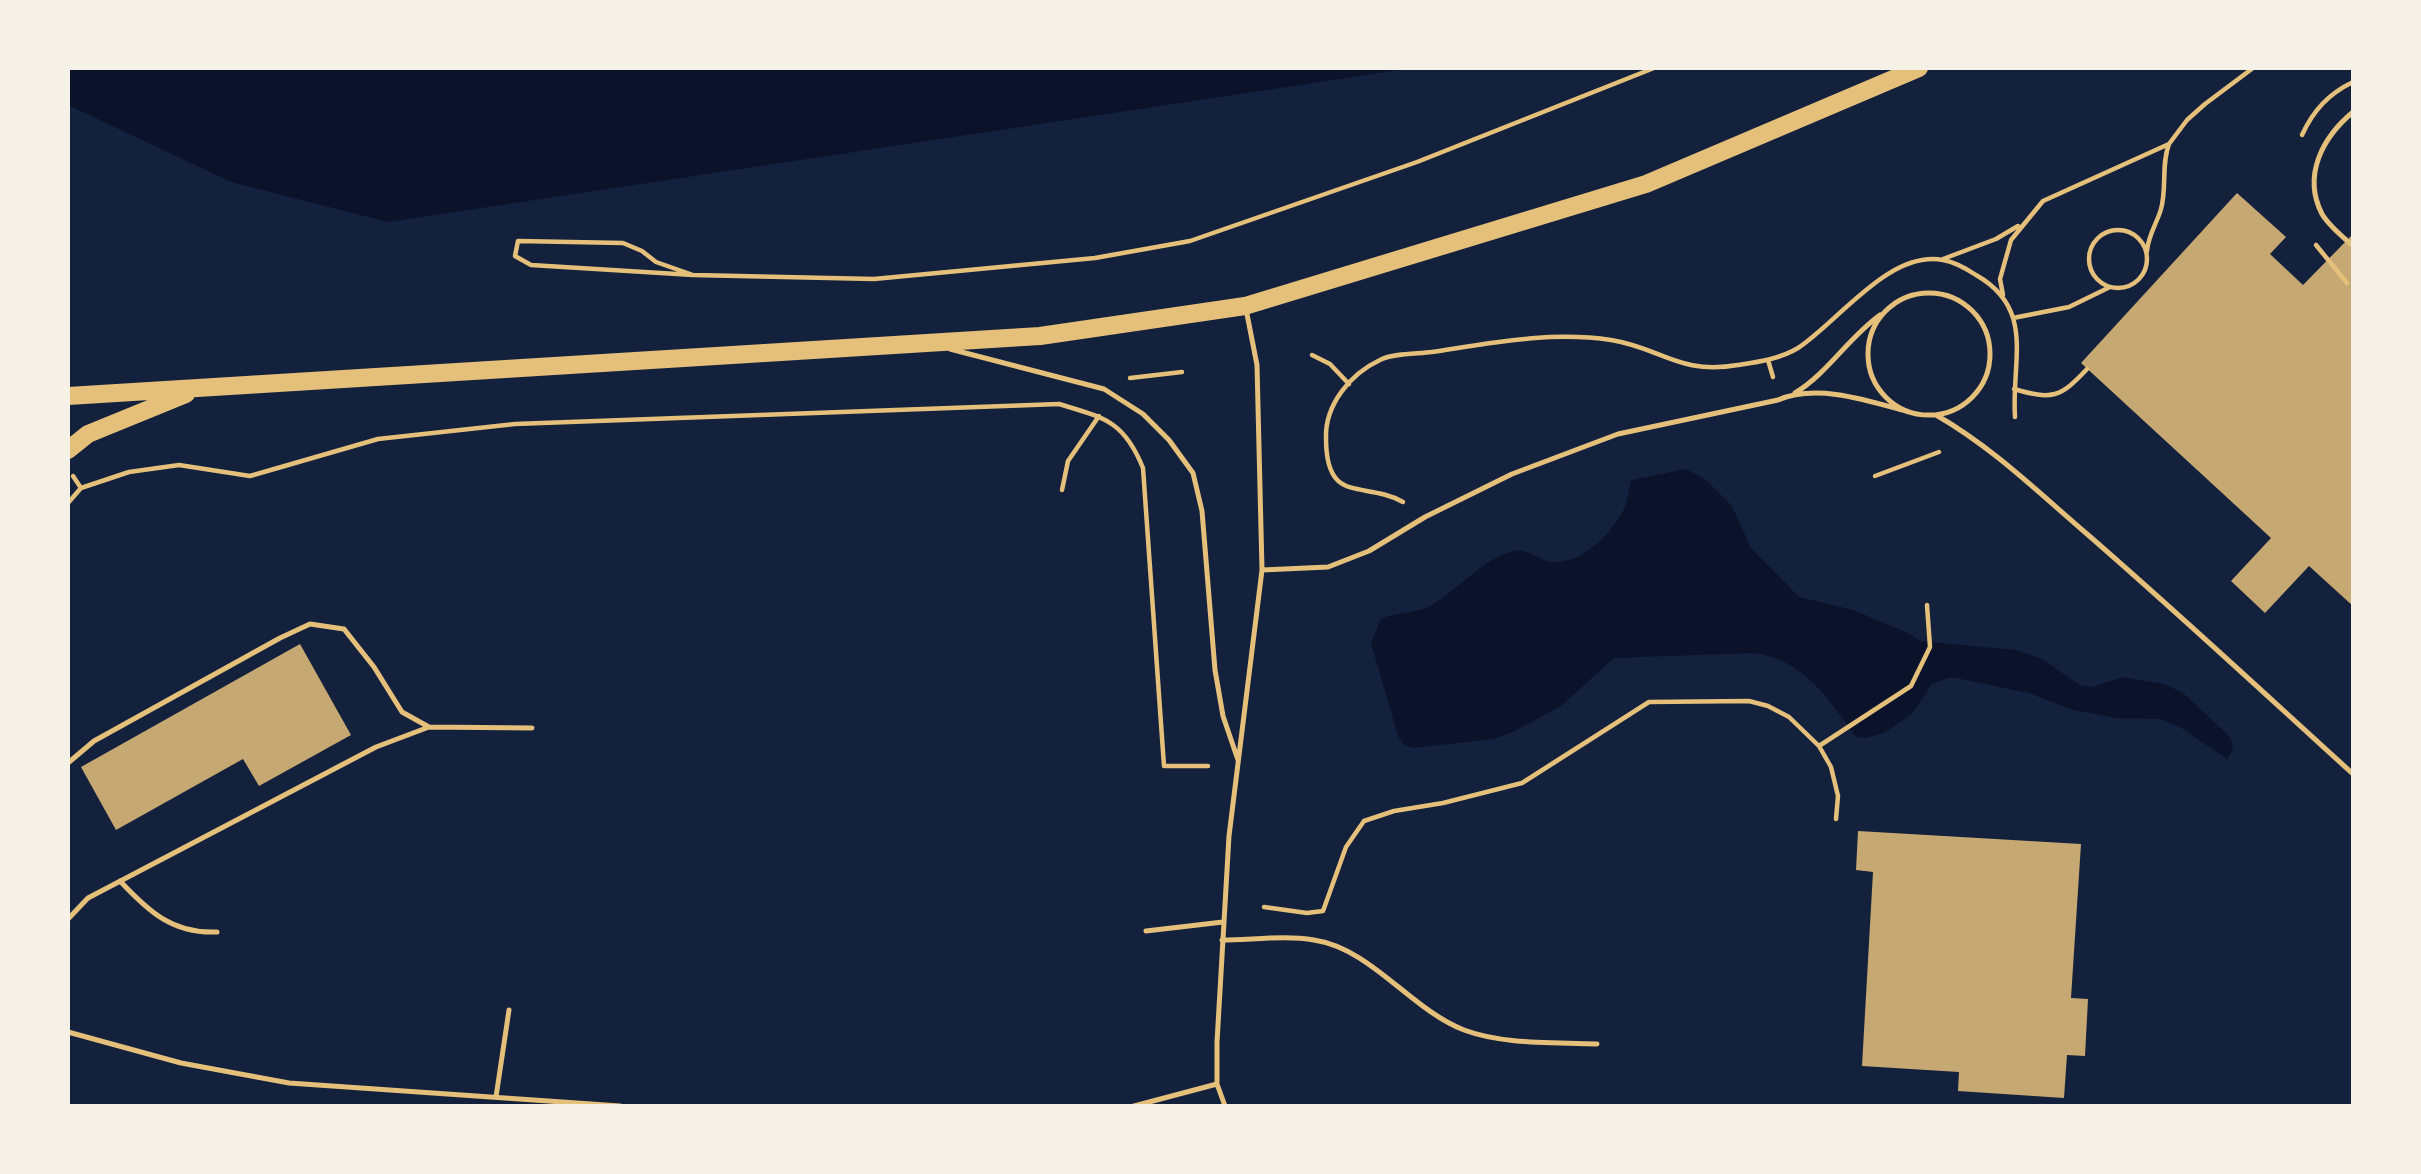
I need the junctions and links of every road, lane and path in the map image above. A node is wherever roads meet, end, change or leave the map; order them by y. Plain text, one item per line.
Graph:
1 (1654, 68) edge
2 (1919, 68) edge
3 (2253, 68) edge
4 (2353, 112) edge
5 (2169, 144) junction
6 (2022, 223) junction
7 (2353, 246) edge
8 (2147, 254) junction
9 (1942, 260) junction
10 (693, 275) junction
11 (2111, 287) junction
12 (2003, 296) junction
13 (1245, 306) junction
14 (1885, 311) junction
15 (2013, 318) junction
16 (930, 344) junction
17 (1312, 355) dead end
18 (1768, 360) junction
19 (2087, 369) dead end
20 (1182, 373) dead end
21 (1773, 377) dead end
22 (1126, 379) dead end
23 (1349, 384) junction
24 (199, 388) junction
25 (2014, 390) junction
26 (1794, 393) junction
27 (68, 396) edge
28 (1909, 412) junction
29 (1936, 415) junction
30 (1099, 416) junction
31 (2015, 416) dead end
32 (68, 450) edge
33 (1939, 452) dead end
34 (68, 470) edge
35 (1875, 477) dead end
36 (81, 488) junction
37 (1062, 490) dead end
38 (1403, 502) dead end
39 (68, 503) edge
40 (1262, 570) junction
41 (1927, 605) dead end
42 (429, 727) junction
43 (532, 728) dead end
44 (1819, 746) junction
45 (68, 763) edge
46 (1239, 763) junction
47 (1208, 766) dead end
48 (2353, 774) edge
49 (1836, 819) dead end
50 (120, 881) junction
51 (1264, 907) dead end
52 (68, 919) edge
53 (1223, 922) junction
54 (1146, 930) dead end
55 (217, 933) dead end
56 (1223, 940) junction
57 (509, 1010) dead end
58 (68, 1032) edge
59 (1597, 1044) dead end
60 (1217, 1084) junction
61 (496, 1097) junction
62 (620, 1106) edge
63 (1134, 1106) edge
64 (1225, 1106) edge

1 - 10 path
2 - 13 main road
3 - 5 path
4 - 7 lane
5 - 6 path
5 - 8 path
6 - 9 path
6 - 12 path
8 - 11 path
8 - 11 path
9 - 12 path
9 - 18 path
10 - 10 path
11 - 15 path
12 - 15 path
13 - 16 main road
13 - 40 lane
14 - 26 lane
14 - 28 lane
14 - 29 lane
15 - 25 path
16 - 24 main road
16 - 46 lane
17 - 23 path
18 - 21 path
18 - 23 path
19 - 25 path
20 - 22 path
23 - 38 path
24 - 27 main road
24 - 32 main road
25 - 31 path
26 - 28 lane
26 - 40 lane
28 - 29 lane
29 - 48 lane
30 - 36 path
30 - 37 path
30 - 47 path
33 - 35 path
34 - 36 path
36 - 39 path
40 - 46 lane
41 - 44 path
42 - 43 lane
42 - 45 lane
42 - 50 lane
44 - 49 path
44 - 51 path
46 - 53 lane
50 - 52 lane
50 - 55 lane
53 - 54 lane
53 - 56 lane
56 - 59 lane
56 - 60 lane
57 - 61 lane
58 - 61 lane
60 - 63 lane
60 - 64 lane
61 - 62 lane

